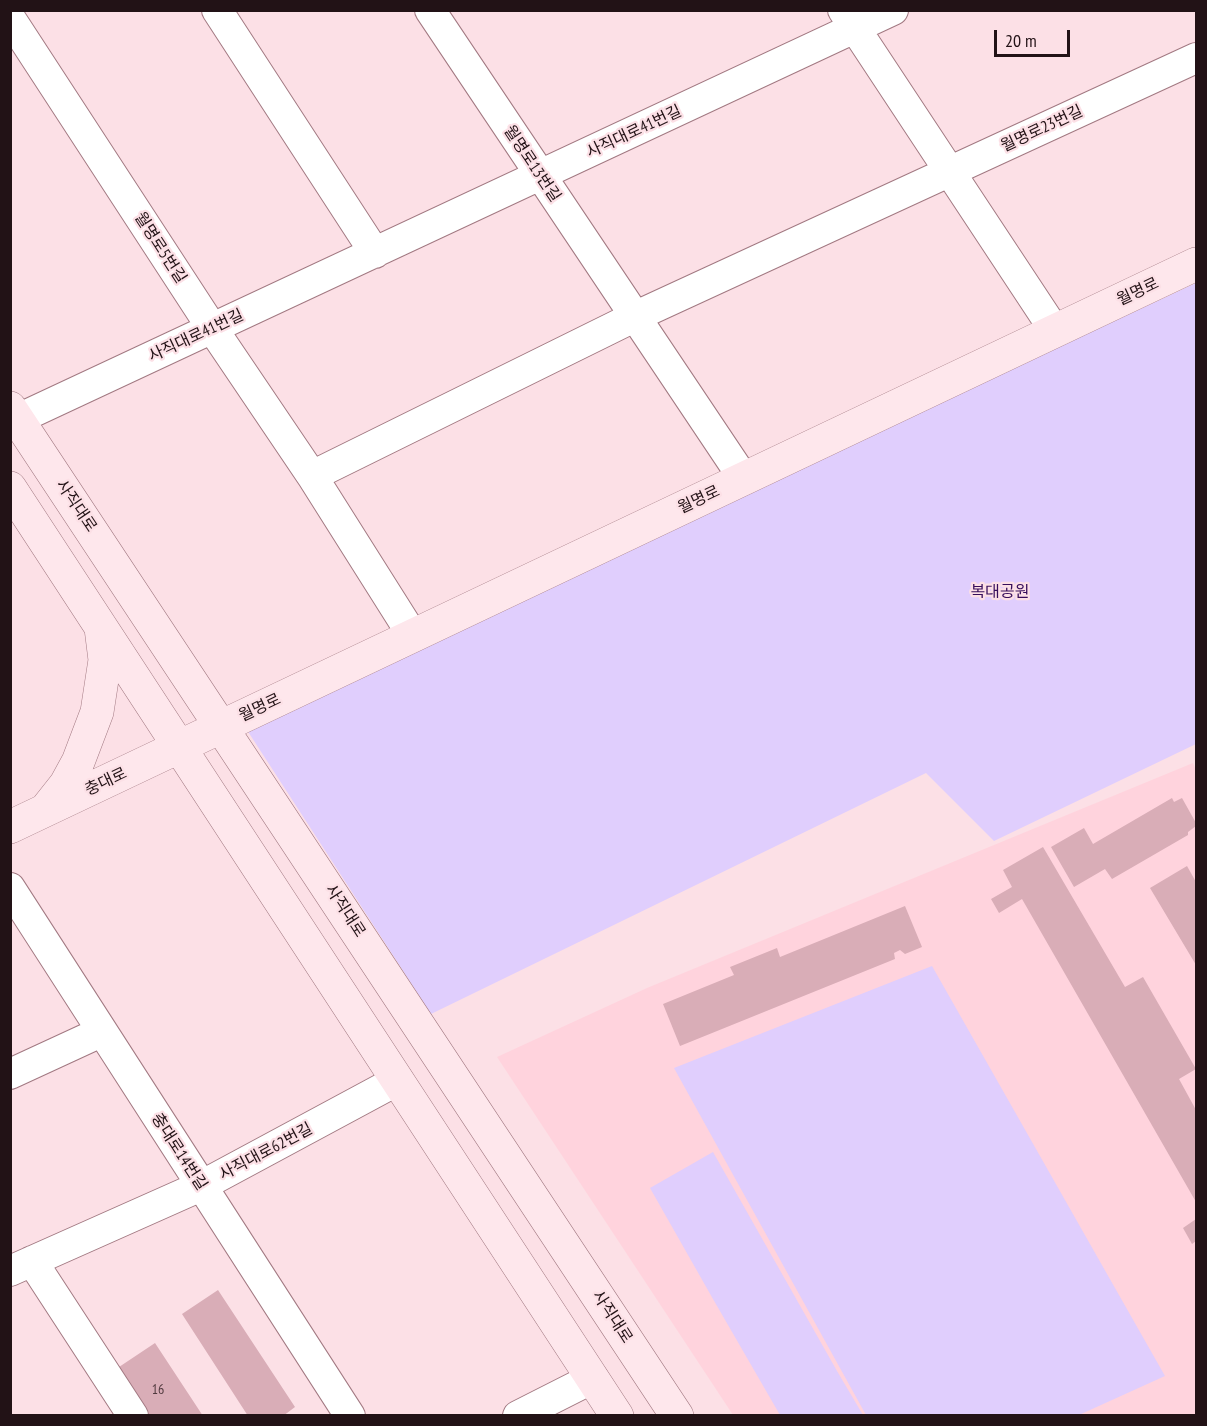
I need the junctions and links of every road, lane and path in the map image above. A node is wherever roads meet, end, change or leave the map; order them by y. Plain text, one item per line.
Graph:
1 (893, 10) edge
2 (438, 13) edge
3 (221, 17) edge
4 (10, 18) edge
5 (849, 20) edge
6 (1197, 58) edge
7 (949, 172) junction
8 (539, 176) junction
9 (375, 252) junction
10 (1197, 264) edge
11 (634, 317) junction
12 (212, 328) junction
13 (1055, 331) junction
14 (14, 413) edge
15 (312, 476) junction
16 (744, 479) junction
17 (10, 488) edge
18 (101, 625) junction
19 (413, 636) junction
20 (202, 736) junction
21 (44, 812) junction
22 (10, 827) edge
23 (10, 888) edge
24 (101, 1032) junction
25 (10, 1074) edge
26 (398, 1080) junction
27 (201, 1186) junction
28 (21, 1266) edge
29 (593, 1378) junction
30 (133, 1416) edge
31 (350, 1416) edge
32 (518, 1416) edge
33 (617, 1416) edge
34 (677, 1416) edge

1 - 5 street, 사직대로41번길
2 - 8 street, 월명로13번길
3 - 9 street
4 - 12 street, 월명로5번길
5 - 7 street
5 - 8 street, 사직대로41번길
6 - 7 street, 월명로23번길
7 - 11 street, 월명로23번길
7 - 13 street
8 - 9 street, 사직대로41번길
8 - 11 street, 월명로13번길
9 - 12 street, 사직대로41번길
10 - 13 main road, 월명로
11 - 15 street
11 - 16 street, 월명로13번길
12 - 14 street, 사직대로41번길
12 - 15 street, 월명로5번길
13 - 16 main road, 월명로
14 - 20 main road, 사직대로
15 - 19 street, 월명로5번길
16 - 19 main road, 월명로
17 - 18 main road, 사직대로
18 - 20 main road, 사직대로
18 - 21 main road
19 - 20 main road, 월명로
20 - 21 main road, 충대로
20 - 26 main road, 사직대로
20 - 34 main road, 사직대로
21 - 22 main road, 충대로
23 - 24 street, 충대로14번길
24 - 25 street
24 - 27 street, 충대로14번길
26 - 27 street, 사직대로62번길
26 - 29 main road, 사직대로
27 - 28 street, 사직대로62번길
27 - 31 street, 충대로14번길
28 - 30 street, 사직대로62번길
29 - 32 street
29 - 33 main road, 사직대로

